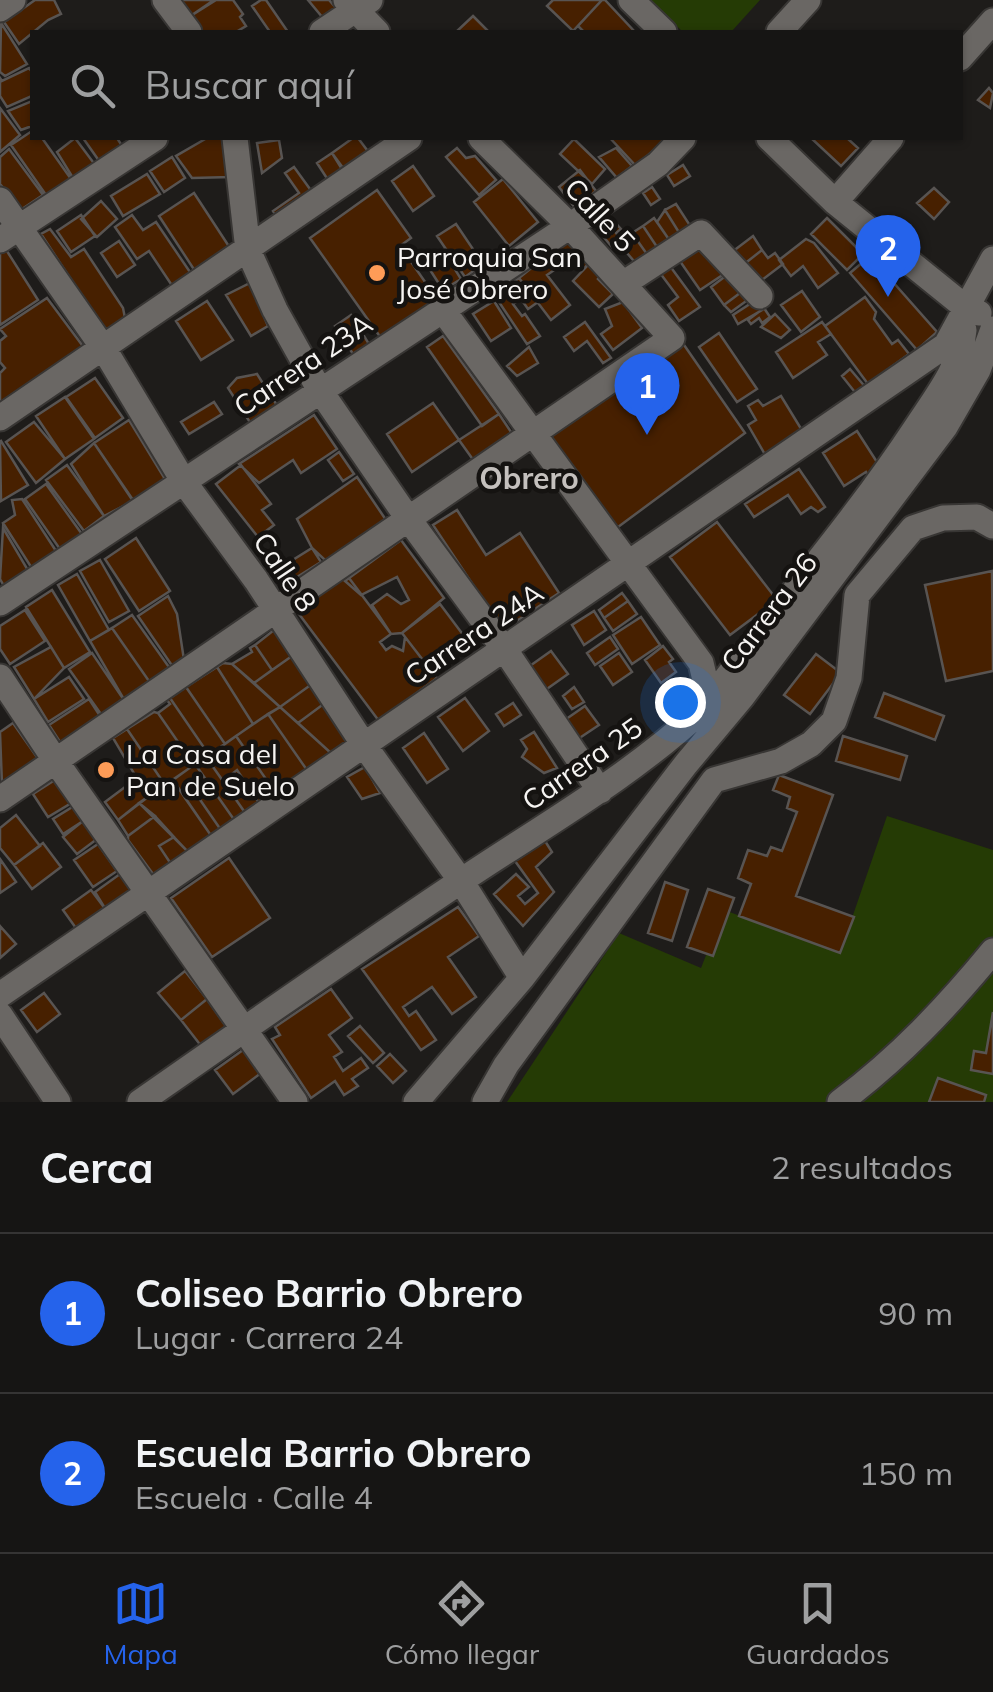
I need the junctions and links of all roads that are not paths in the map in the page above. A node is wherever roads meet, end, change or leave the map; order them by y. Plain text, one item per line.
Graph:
1 (165, 0) edge
2 (632, 0) edge
3 (808, 0) edge
4 (358, 4) edge
5 (993, 20) edge
6 (188, 30) edge
7 (325, 30) edge
8 (377, 30) edge
9 (662, 30) edge
10 (781, 30) edge
11 (963, 55) edge
12 (152, 140) edge
13 (235, 140) edge
14 (406, 140) edge
15 (483, 140) edge
16 (681, 140) edge
17 (771, 140) edge
18 (889, 140) edge
19 (0, 200) edge
20 (834, 202) junction
21 (570, 226) junction
22 (10, 233) edge
23 (248, 250) junction
24 (993, 259) edge
25 (623, 284) junction
26 (760, 296) dead end
27 (965, 307) junction
28 (442, 308) junction
29 (993, 320) edge
30 (993, 329) edge
31 (104, 349) junction
32 (319, 389) junction
33 (0, 418) edge
34 (532, 434) junction
35 (184, 482) junction
36 (407, 517) junction
37 (993, 526) edge
38 (627, 565) junction
39 (0, 603) edge
40 (276, 610) junction
41 (505, 650) junction
42 (0, 677) edge
43 (702, 708) junction
44 (364, 745) junction
45 (57, 763) junction
46 (600, 791) junction
47 (0, 799) edge
48 (460, 882) junction
49 (150, 891) junction
50 (993, 951) edge
51 (522, 978) junction
52 (0, 995) edge
53 (0, 1016) edge
54 (245, 1030) junction
55 (58, 1102) edge
56 (140, 1102) edge
57 (295, 1102) edge
58 (416, 1102) edge
59 (485, 1102) edge
60 (840, 1102) edge

1 - 6 street
2 - 9 street
3 - 10 street
4 - 7 street
4 - 8 street
5 - 11 street
12 - 22 street
13 - 23 street
14 - 23 street
15 - 21 street, Calle 5
16 - 21 street, Carrera 23A
17 - 20 street
18 - 20 street
19 - 22 street, Calle 8
20 - 27 street
21 - 25 street, Calle 5
21 - 28 street, Carrera 23A
22 - 31 street, Calle 8
23 - 31 street
23 - 32 street
24 - 27 street
25 - 26 street
25 - 34 street, Calle 5
27 - 29 street
27 - 38 street, Carrera 24A
27 - 43 street, Carrera 25
28 - 32 street, Carrera 23A
28 - 34 street
30 - 51 street, Carrera 26
31 - 33 street
31 - 35 street, Calle 8
32 - 35 street, Carrera 23A
32 - 36 street
34 - 36 street
34 - 38 street
35 - 39 street, Carrera 23A
35 - 40 street, Calle 8
36 - 40 street
36 - 41 street
37 - 59 street
38 - 41 street, Carrera 24A
38 - 43 street
40 - 44 street, Calle 8
40 - 45 street
41 - 44 street, Carrera 24A
41 - 46 street
42 - 45 street
43 - 46 street, Carrera 25
44 - 48 street, Calle 8
44 - 49 street, Carrera 24A
45 - 47 street
45 - 49 street
46 - 48 street, Carrera 25
48 - 51 street, Calle 8
48 - 54 street, Carrera 25
49 - 52 street, Carrera 24A
49 - 54 street
50 - 60 street
51 - 58 street, Carrera 26
53 - 55 street
54 - 56 street, Carrera 25
54 - 57 street

